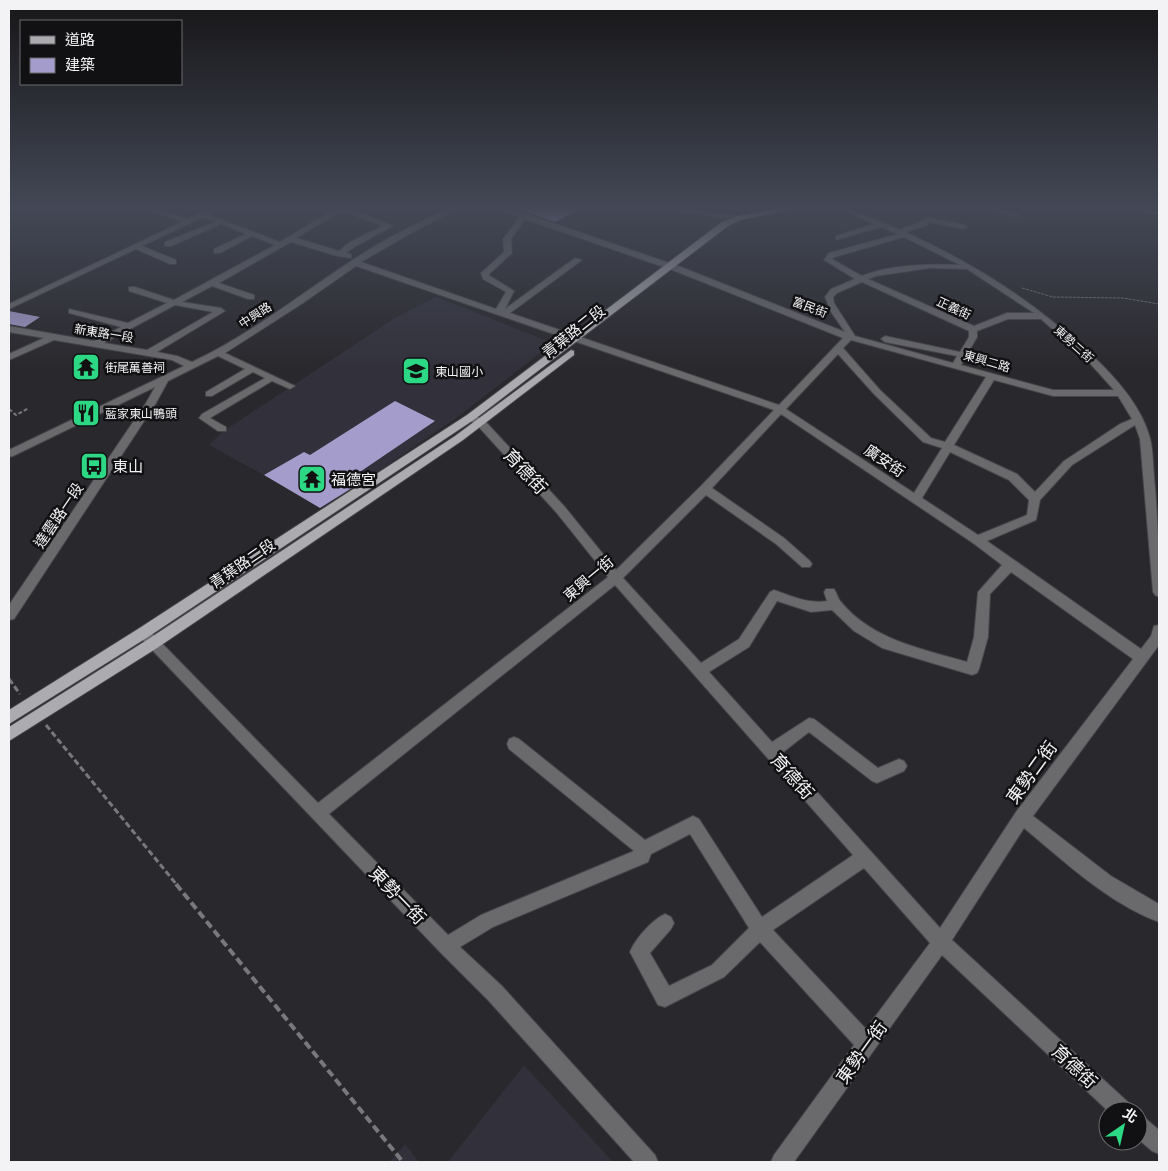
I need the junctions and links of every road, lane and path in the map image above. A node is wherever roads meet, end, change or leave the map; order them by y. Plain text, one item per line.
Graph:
1 (106, 262) edge
2 (249, 262) edge
3 (356, 262) edge
4 (359, 262) edge
5 (498, 262) edge
6 (576, 262) edge
7 (658, 262) edge
8 (682, 262) edge
9 (831, 262) edge
10 (955, 262) edge
11 (674, 267) junction
12 (968, 268) junction
13 (864, 279) junction
14 (212, 283) junction
15 (132, 288) dead end
16 (1021, 288) dead end
17 (251, 296) dead end
18 (176, 303) junction
19 (1159, 304) edge
20 (9, 307) edge
21 (72, 311) dead end
22 (500, 313) junction
23 (1043, 316) junction
24 (127, 326) junction
25 (9, 329) edge
26 (973, 330) junction
27 (850, 336) junction
28 (53, 337) junction
29 (580, 341) junction
30 (93, 345) junction
31 (839, 349) junction
32 (149, 353) junction
33 (218, 353) junction
34 (963, 355) junction
35 (9, 357) edge
36 (956, 365) junction
37 (193, 366) junction
38 (252, 369) junction
39 (992, 376) junction
40 (270, 378) junction
41 (163, 381) junction
42 (290, 386) dead end
43 (1120, 393) junction
44 (209, 394) dead end
45 (29, 408) dead end
46 (9, 409) edge
47 (780, 409) junction
48 (476, 420) junction
49 (1139, 420) junction
50 (222, 429) dead end
51 (949, 447) junction
52 (9, 454) edge
53 (705, 489) junction
54 (916, 499) junction
55 (1035, 499) junction
56 (977, 540) junction
57 (1158, 553) edge
58 (806, 564) dead end
59 (1010, 565) junction
60 (616, 578) junction
61 (1159, 592) edge
62 (9, 615) edge
63 (1158, 635) edge
64 (147, 638) junction
65 (1140, 657) junction
66 (699, 671) junction
67 (9, 679) edge
68 (30, 705) junction
69 (38, 716) junction
70 (9, 718) edge
71 (9, 735) edge
72 (514, 744) dead end
73 (771, 752) junction
74 (899, 766) dead end
75 (319, 812) junction
76 (1022, 817) junction
77 (644, 849) junction
78 (866, 857) junction
79 (1159, 913) edge
80 (665, 923) dead end
81 (760, 929) junction
82 (941, 942) junction
83 (446, 946) junction
84 (867, 1045) junction
85 (1112, 1101) edge
86 (1148, 1134) edge
87 (1159, 1144) edge
88 (403, 1162) edge
89 (648, 1162) edge
90 (781, 1162) edge

1 - 20 street
2 - 14 street
3 - 33 street, 中興路
4 - 22 street, 廣安街
5 - 22 street
6 - 22 street
7 - 11 street, 富民街
8 - 11 main road, 青葉路二段
9 - 13 street, 正義街
10 - 12 street, 東勢二街
11 - 27 street, 富民街
11 - 29 main road, 青葉路二段
12 - 13 street
12 - 23 street, 東勢二街
13 - 26 street, 正義街
13 - 27 street
14 - 17 street
14 - 18 street
15 - 18 street
16 - 19 path
18 - 24 street
18 - 32 street
21 - 24 street
22 - 29 street, 廣安街
23 - 26 street
23 - 43 street, 東勢二街
24 - 30 street
25 - 28 street, 新東路一段
26 - 34 street, 正義街
27 - 31 street, 東興一街
27 - 34 street
27 - 36 street, 東興二路
28 - 30 street, 新東路一段
28 - 35 street
29 - 47 street, 廣安街
29 - 48 main road, 青葉路二段
30 - 32 street, 新東路一段
31 - 47 street, 東興一街
31 - 51 street
32 - 37 street, 新東路一段
33 - 37 street, 中興路
33 - 38 street
34 - 36 street, 正義街
36 - 39 street, 東興二路
37 - 41 street, 中興路
38 - 40 street
38 - 44 street
39 - 43 street, 東興二路
39 - 51 street
40 - 42 street
40 - 50 street
41 - 52 street
41 - 62 street, 達雲路一段
43 - 49 street, 東勢二街
45 - 46 path
47 - 53 street, 東興一街
47 - 54 street, 廣安街
48 - 60 street, 育德街
48 - 64 main road, 青葉路二段
49 - 55 street
49 - 57 street, 東勢二街
51 - 54 street
51 - 55 street
53 - 58 street
53 - 60 street, 東興一街
54 - 56 street, 廣安街
55 - 56 street
56 - 59 street, 廣安街
57 - 61 street, 東勢二街
59 - 65 street, 廣安街
59 - 66 street
60 - 66 street, 育德街
60 - 75 street, 東興一街
63 - 65 street, 東勢二街
64 - 68 main road, 青葉路二段
64 - 69 main road, 青葉路二段
64 - 75 street, 東勢一街
65 - 76 street, 東勢二街
66 - 73 street, 育德街
67 - 68 path
68 - 70 main road, 青葉路二段
69 - 71 main road, 青葉路二段
69 - 88 path
72 - 77 street
73 - 74 street
73 - 78 street, 育德街
75 - 83 street, 東勢一街
76 - 79 street
76 - 82 street, 東勢二街
77 - 81 street
77 - 83 street
78 - 81 street
78 - 82 street, 育德街
80 - 81 street
81 - 84 street
82 - 84 street, 東勢一街
82 - 85 street, 育德街
83 - 89 street, 東勢一街
84 - 90 street, 東勢一街
86 - 87 street

